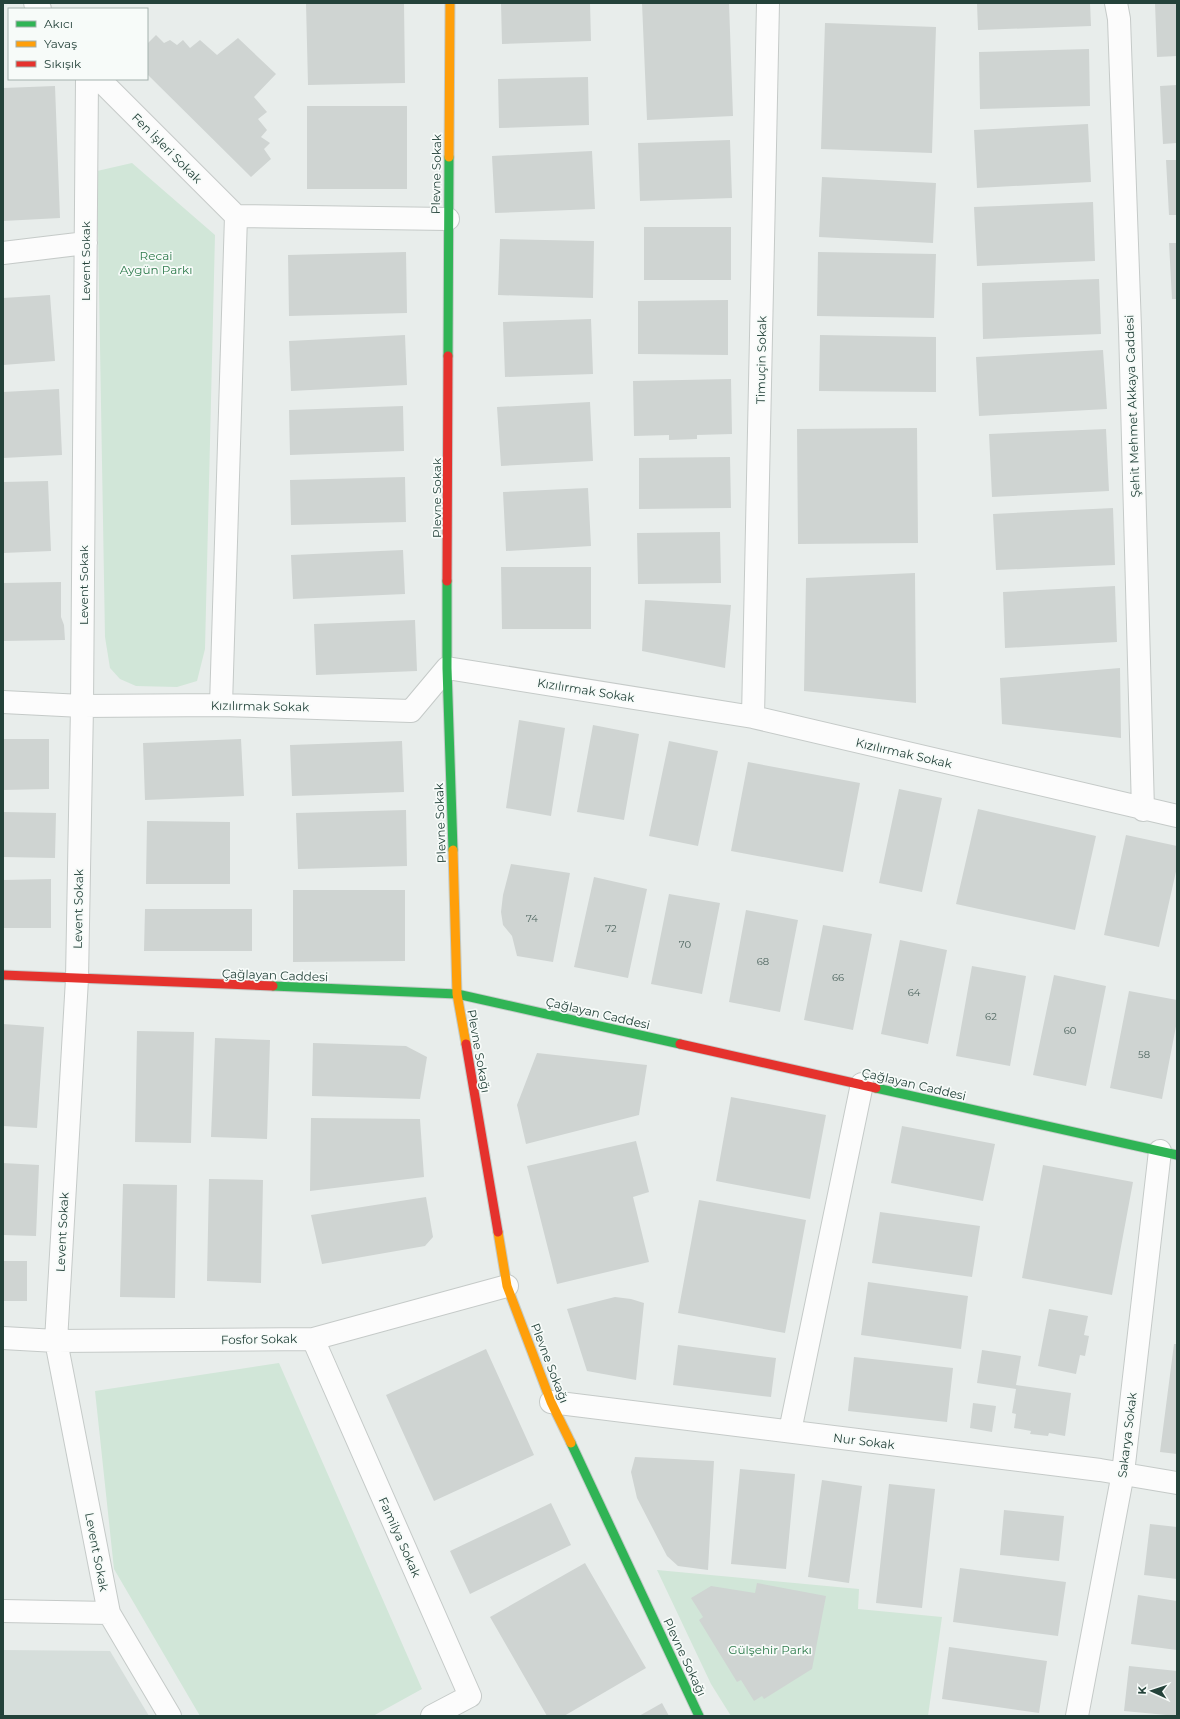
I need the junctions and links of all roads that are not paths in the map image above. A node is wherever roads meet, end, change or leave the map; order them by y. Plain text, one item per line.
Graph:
1 (450, 3) edge
2 (768, 3) edge
3 (1116, 3) edge
4 (87, 80) edge
5 (100, 80) edge
6 (236, 216) junction
7 (448, 219) junction
8 (86, 243) junction
9 (3, 253) edge
10 (447, 668) junction
11 (3, 702) edge
12 (221, 705) junction
13 (82, 706) junction
14 (754, 717) junction
15 (1143, 810) junction
16 (1177, 816) edge
17 (3, 975) edge
18 (77, 979) junction
19 (457, 994) junction
20 (862, 1084) junction
21 (1168, 1153) edge
22 (507, 1286) junction
23 (3, 1338) edge
24 (313, 1338) junction
25 (56, 1341) junction
26 (551, 1402) junction
27 (790, 1432) junction
28 (1123, 1473) junction
29 (1177, 1483) edge
30 (3, 1611) edge
31 (109, 1613) junction
32 (170, 1716) edge
33 (432, 1716) edge
34 (699, 1716) edge
35 (1078, 1716) edge

1 - 7 street, Plevne Sokak
2 - 14 street, Timuçin Sokak
3 - 15 street, Şehit Mehmet Akkaya Caddesi
4 - 8 street, Levent Sokak
5 - 6 street, Fen İşleri Sokak
6 - 7 street
6 - 12 street
7 - 10 street, Plevne Sokak
8 - 9 street
8 - 13 street, Levent Sokak
10 - 12 street, Kızılırmak Sokak
10 - 14 street, Kızılırmak Sokak
10 - 19 street, Plevne Sokak
11 - 13 street, Kızılırmak Sokak
12 - 13 street, Kızılırmak Sokak
13 - 18 street, Levent Sokak
14 - 15 street, Kızılırmak Sokak
15 - 16 street, Kızılırmak Sokak
17 - 18 street, Çağlayan Caddesi
18 - 19 street, Çağlayan Caddesi
18 - 25 street, Levent Sokak
19 - 20 street, Çağlayan Caddesi
19 - 22 street, Plevne Sokağı
20 - 21 street, Çağlayan Caddesi
20 - 27 street
21 - 28 street, Sakarya Sokak
22 - 24 street, Fosfor Sokak
22 - 26 street, Plevne Sokağı
23 - 25 street, Fosfor Sokak
24 - 25 street, Fosfor Sokak
24 - 33 street, Familya Sokak
25 - 31 street, Levent Sokak
26 - 27 street, Nur Sokak
26 - 34 street, Plevne Sokağı
27 - 28 street, Nur Sokak
28 - 29 street, Nur Sokak
28 - 35 street, Sakarya Sokak
30 - 31 street
31 - 32 street, Levent Sokak

